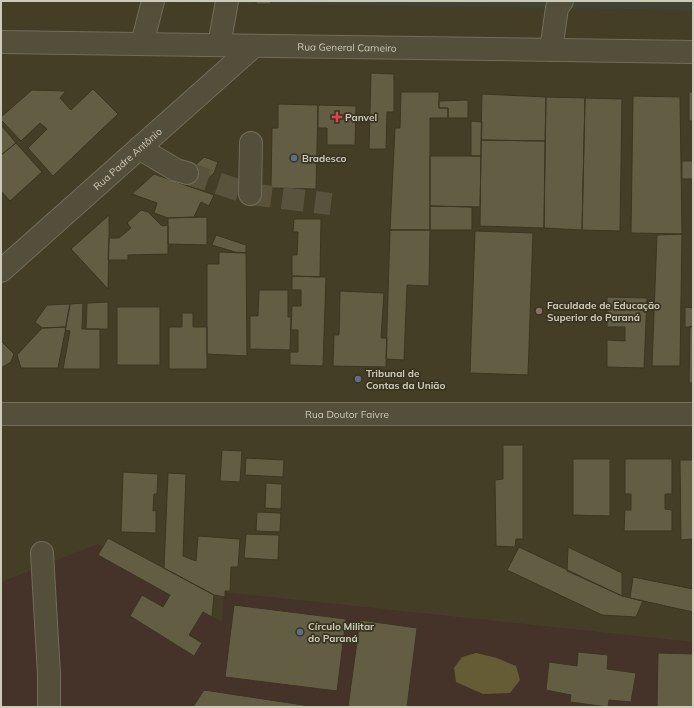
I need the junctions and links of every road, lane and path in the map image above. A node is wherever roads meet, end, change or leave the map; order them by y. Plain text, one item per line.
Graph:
1 (153, 1) edge
2 (227, 1) edge
3 (562, 1) edge
4 (1, 42) edge
5 (142, 44) junction
6 (219, 45) junction
7 (254, 46) junction
8 (551, 50) junction
9 (693, 52) edge
10 (251, 143) dead end
11 (139, 148) junction
12 (187, 174) tunnel mouth
13 (250, 194) dead end
14 (1, 271) edge
15 (1, 414) edge
16 (693, 414) edge
17 (42, 553) dead end
18 (49, 707) edge

1 - 5 street
2 - 6 street
3 - 8 street
4 - 5 street, Rua General Carneiro
5 - 6 street, Rua General Carneiro
6 - 7 street, Rua General Carneiro
7 - 8 street, Rua General Carneiro
7 - 11 street, Rua Padre Antônio
8 - 9 street, Rua General Carneiro
10 - 13 street
11 - 12 street
11 - 14 street, Rua Padre Antônio
15 - 16 street, Rua Doutor Faivre
17 - 18 street

